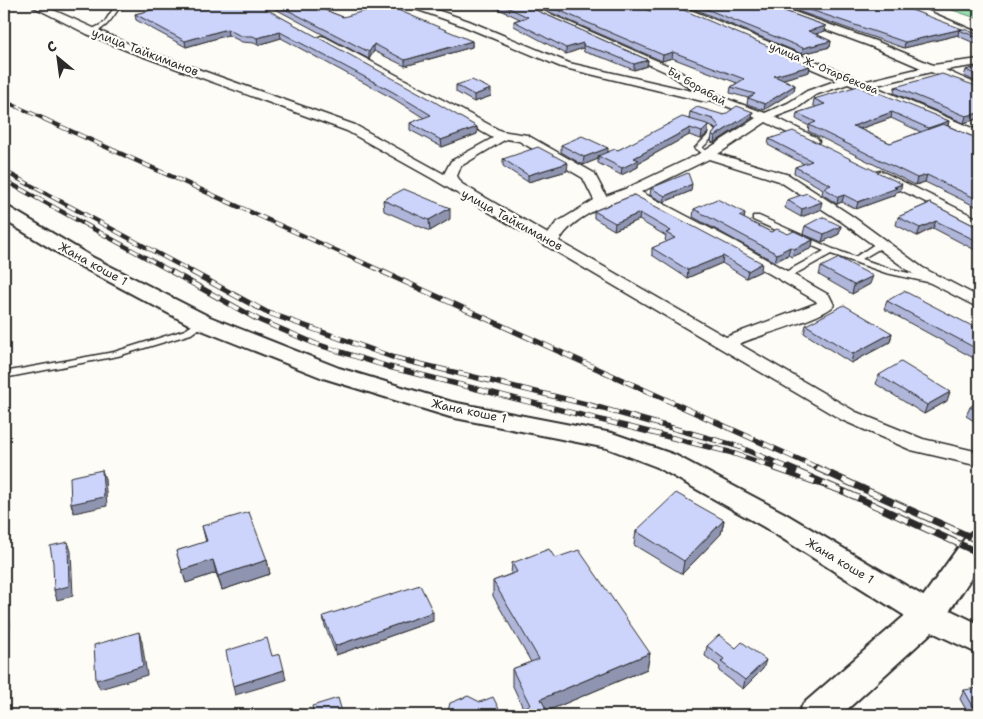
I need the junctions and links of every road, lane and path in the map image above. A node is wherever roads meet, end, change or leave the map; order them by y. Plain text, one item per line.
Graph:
1 (33, 4) edge
2 (111, 4) edge
3 (130, 4) edge
4 (410, 4) edge
5 (520, 4) edge
6 (668, 4) edge
7 (764, 4) edge
8 (905, 4) edge
9 (116, 8) junction
10 (91, 32) junction
11 (307, 32) edge
12 (979, 37) edge
13 (979, 62) edge
14 (930, 69) junction
15 (850, 79) junction
16 (865, 85) junction
17 (979, 89) edge
18 (726, 103) junction
19 (765, 117) junction
20 (692, 124) edge
21 (498, 134) junction
22 (979, 135) edge
23 (827, 148) edge
24 (708, 155) junction
25 (872, 171) edge
26 (458, 189) junction
27 (630, 192) junction
28 (602, 202) junction
29 (4, 212) edge
30 (756, 218) dead end
31 (979, 224) edge
32 (551, 242) junction
33 (882, 244) junction
34 (830, 252) junction
35 (855, 260) junction
36 (785, 276) junction
37 (940, 282) junction
38 (979, 303) edge
39 (202, 322) junction
40 (726, 343) junction
41 (4, 375) edge
42 (979, 459) edge
43 (979, 542) edge
44 (929, 615) junction
45 (979, 640) edge
46 (816, 715) edge

1 - 10 street, улица Тайкиманов
2 - 9 lane
3 - 9 lane
4 - 18 street
5 - 18 street, Би борабай
6 - 15 street, улица Ж. Отарбекова
7 - 14 street
8 - 12 street
9 - 10 lane
10 - 26 street, улица Тайкиманов
11 - 21 street
13 - 14 street
14 - 16 street
14 - 17 street
15 - 16 street, улица Ж. Отарбекова
15 - 19 street
16 - 22 street, улица Ж. Отарбекова
18 - 19 street, Би борабай
19 - 23 street, Би борабай
19 - 24 street
20 - 24 lane
21 - 26 street
21 - 28 street
24 - 27 street
24 - 33 street
25 - 31 street
26 - 32 street, улица Тайкиманов
27 - 28 street
27 - 36 street
28 - 32 street
29 - 39 street, Жана коше 1
30 - 34 lane
32 - 40 street, улица Тайкиманов
33 - 35 lane
33 - 37 street
34 - 35 lane
34 - 36 lane
35 - 37 lane
36 - 40 street
37 - 38 street
39 - 41 lane
39 - 44 street, Жана коше 1
40 - 42 street, улица Тайкиманов
43 - 44 main road
44 - 45 main road
44 - 46 main road

